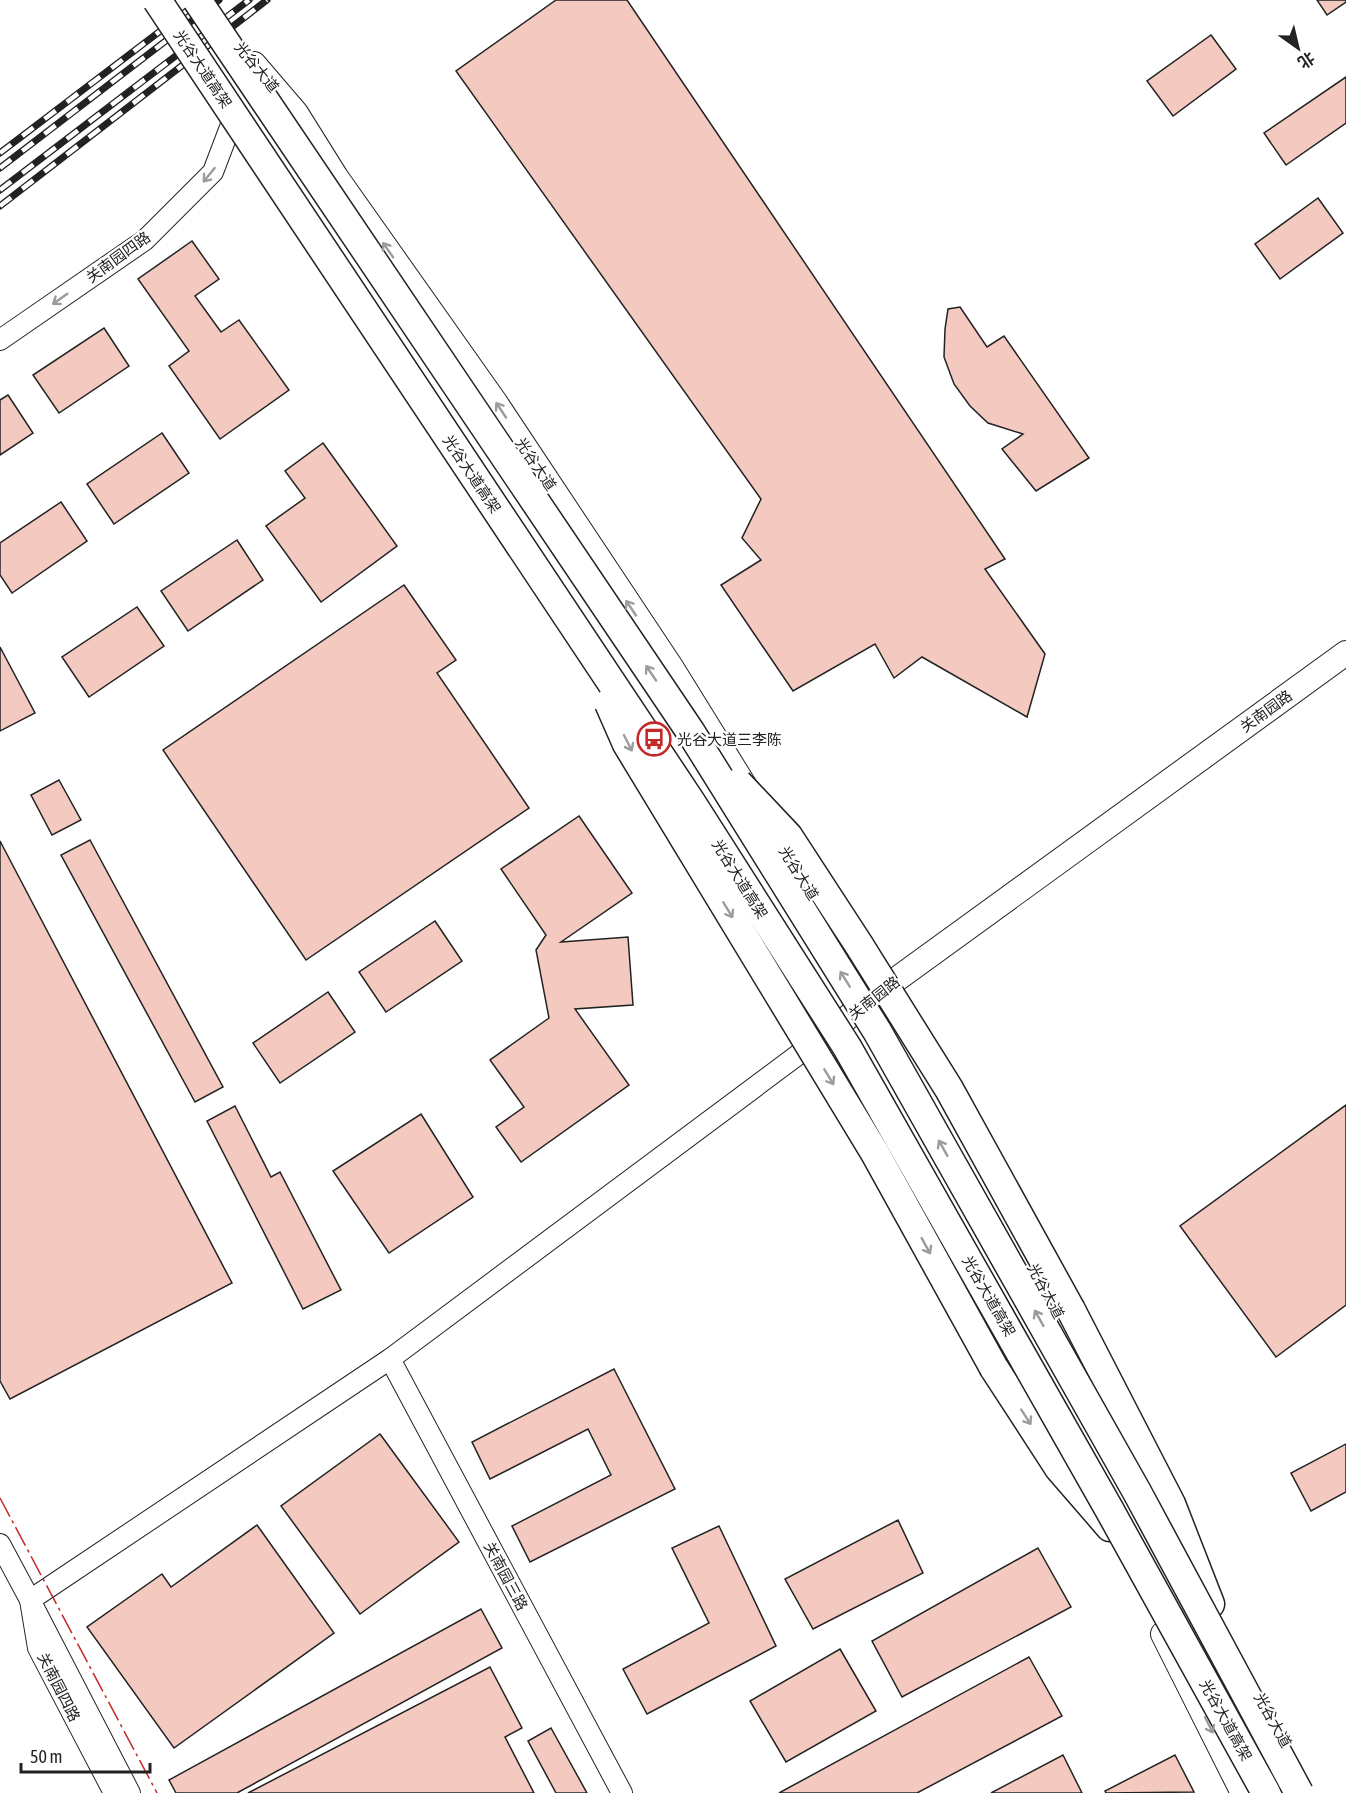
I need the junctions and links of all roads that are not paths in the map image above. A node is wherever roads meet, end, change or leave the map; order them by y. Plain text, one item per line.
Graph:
1 (149, 0) edge
2 (157, 0) edge
3 (197, 0) edge
4 (208, 0) edge
5 (232, 122) junction
6 (0, 340) edge
7 (578, 632) junction
8 (1346, 653) edge
9 (1346, 668) edge
10 (690, 731) junction
11 (883, 998) junction
12 (842, 1022) junction
13 (390, 1359) junction
14 (1110, 1527) junction
15 (0, 1544) edge
16 (30, 1600) junction
17 (1210, 1604) junction
18 (114, 1793) edge
19 (130, 1793) edge
20 (622, 1793) edge
21 (1243, 1793) edge
22 (1266, 1793) edge
23 (1299, 1793) edge
24 (1314, 1793) edge

1 - 5 main road
2 - 7 highway, 光谷大道高架, bridge
10 -> 3 highway, 光谷大道高架, bridge
11 -> 4 main road, 光谷大道
5 -> 6 street, 关南园四路
5 - 12 main road
7 -> 14 highway, bridge
7 - 22 highway, 光谷大道高架, bridge
8 - 11 main road, 关南园路
9 - 11 main road, 关南园路
10 - 17 highway, bridge
23 -> 10 highway, 光谷大道高架, bridge
11 - 12 main road, 关南园路
11 - 17 main road, 光谷大道
12 - 13 street
12 - 14 main road
13 - 16 street
13 - 20 street, 关南园三路
14 -> 21 main road
15 - 16 street, 关南园四路
16 - 18 street, 关南园四路
16 - 19 street
17 - 24 main road, 光谷大道

